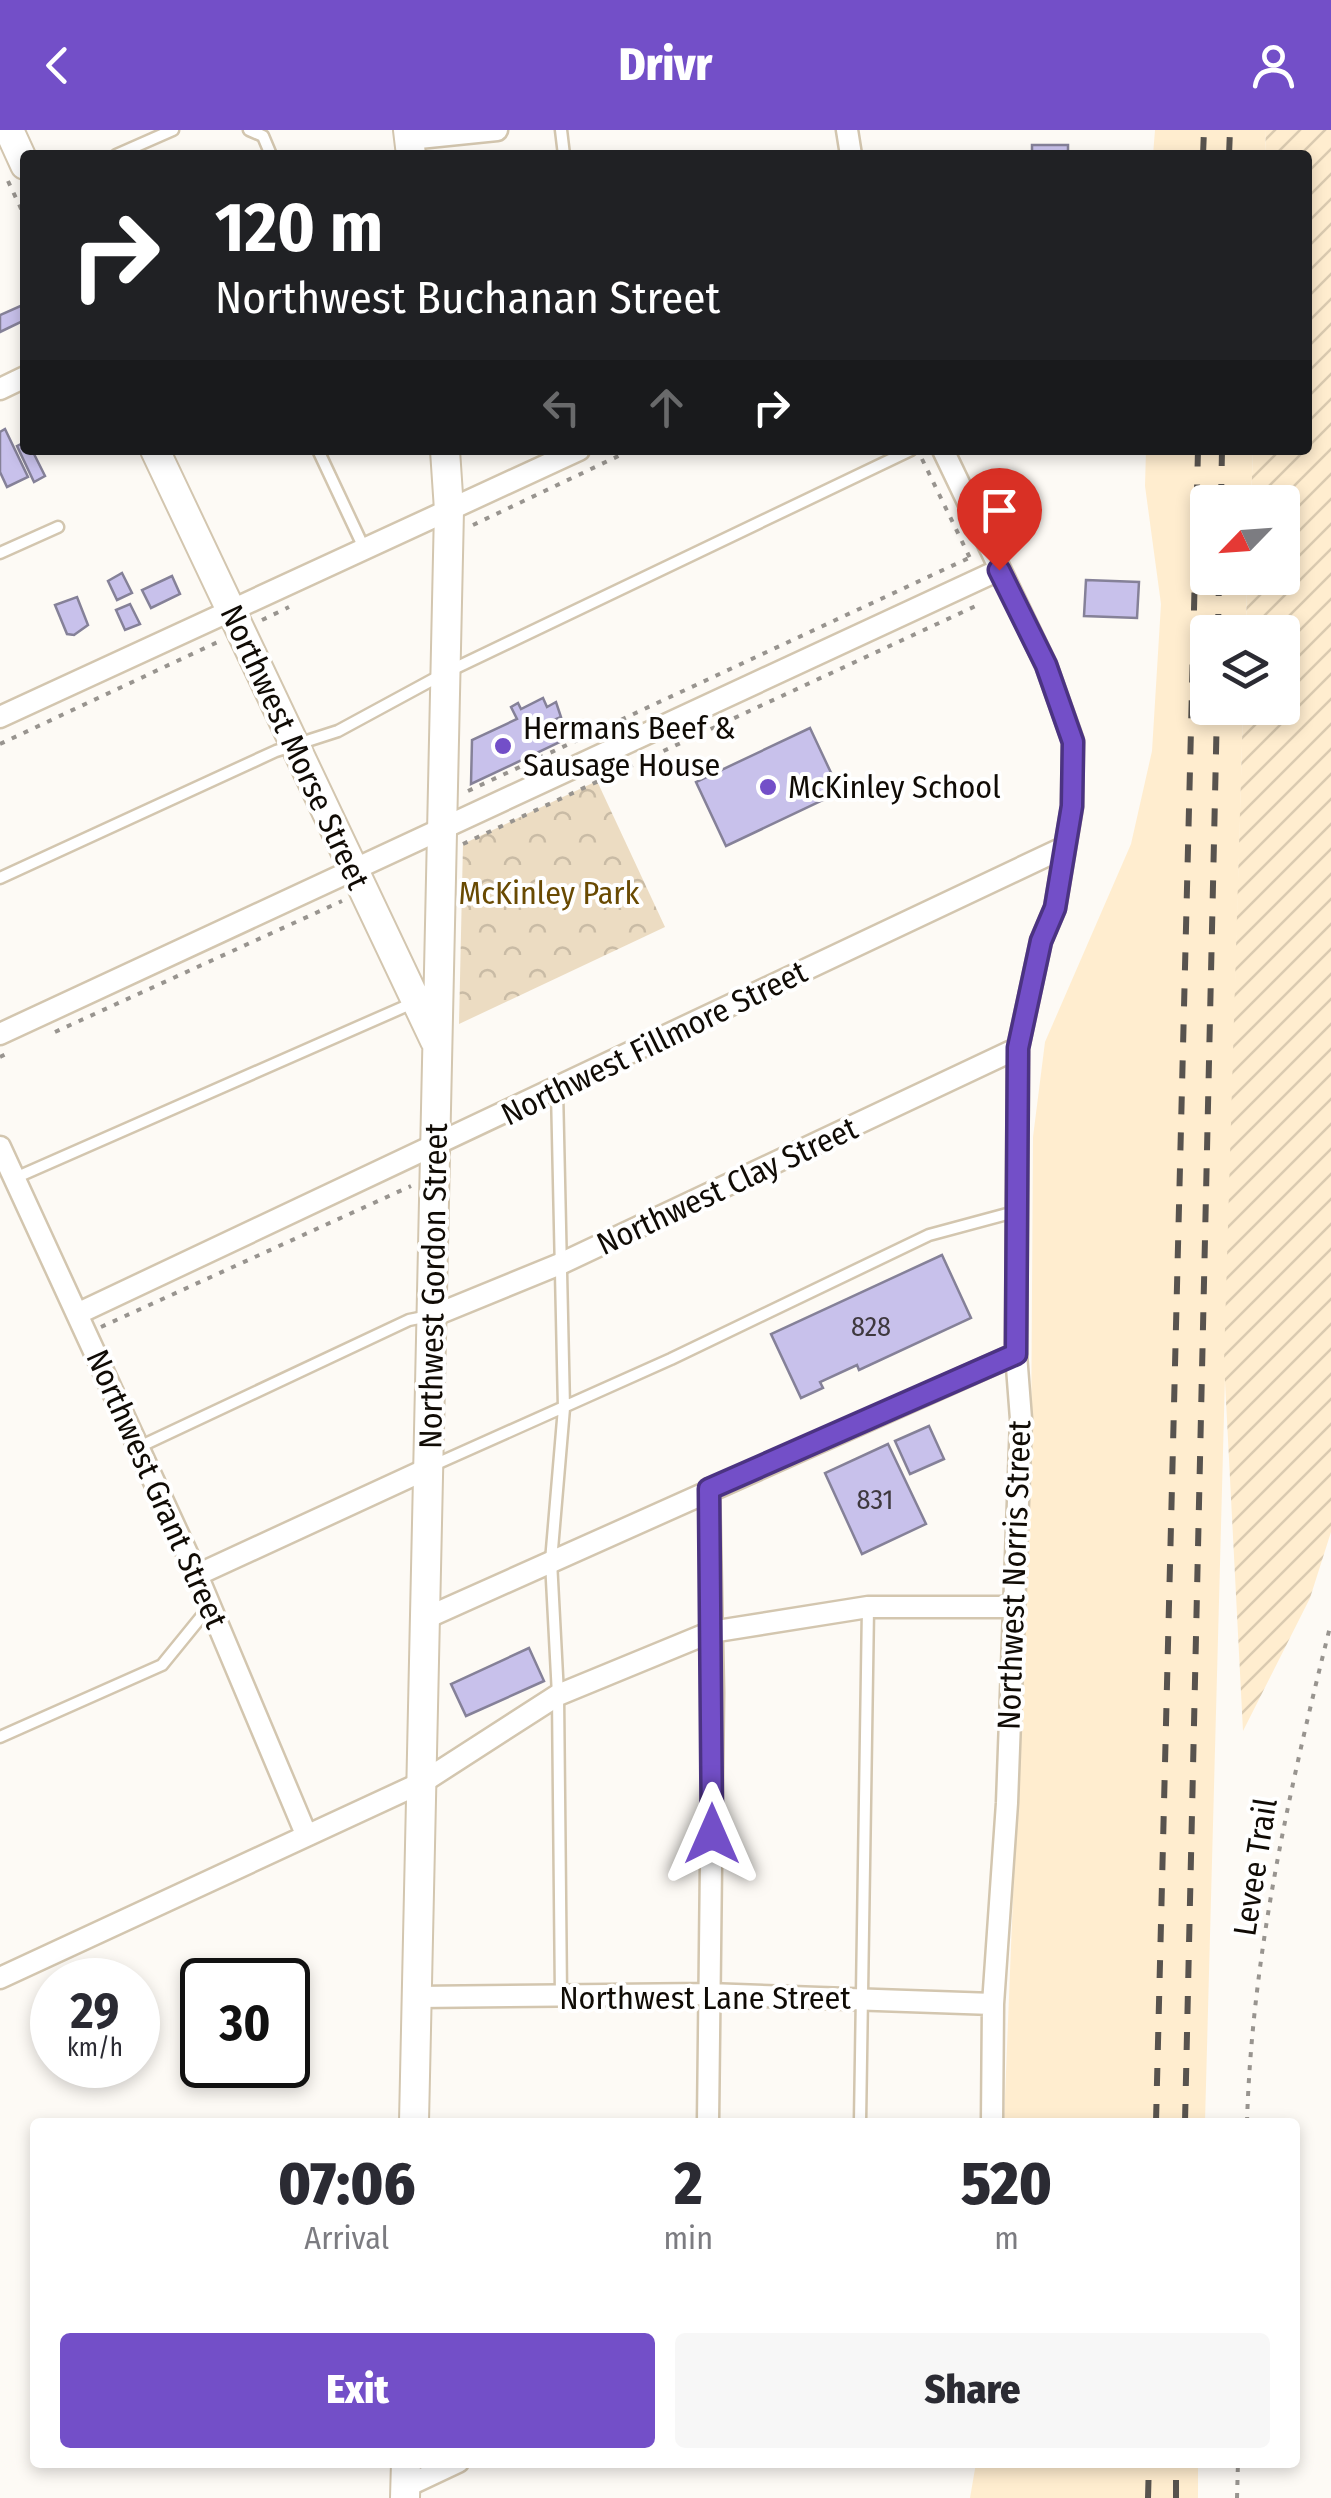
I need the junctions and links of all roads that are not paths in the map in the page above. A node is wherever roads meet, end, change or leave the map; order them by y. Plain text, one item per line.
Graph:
1 (9, 130) edge
2 (173, 130) edge
3 (249, 130) edge
4 (497, 130) edge
5 (409, 141) edge
6 (127, 150) edge
7 (270, 150) edge
8 (17, 173) edge
9 (157, 455) edge
10 (320, 455) edge
11 (445, 455) edge
12 (903, 455) edge
13 (945, 455) edge
14 (536, 460) edge
15 (449, 510) junction
16 (58, 526) dead end
17 (365, 549) junction
18 (0, 553) edge
19 (990, 574) junction
20 (227, 631) junction
21 (444, 673) junction
22 (0, 718) edge
23 (295, 744) junction
24 (452, 838) junction
25 (1065, 847) junction
26 (344, 874) junction
27 (0, 878) edge
28 (415, 1002) junction
29 (0, 1034) edge
30 (436, 1044) junction
31 (1018, 1048) junction
32 (557, 1090) junction
33 (0, 1147) edge
34 (435, 1161) junction
35 (14, 1178) junction
36 (1018, 1210) junction
37 (560, 1264) junction
38 (79, 1313) junction
39 (432, 1316) junction
40 (1016, 1354) junction
41 (564, 1408) junction
42 (139, 1447) junction
43 (429, 1468) junction
44 (709, 1489) junction
45 (551, 1561) junction
46 (197, 1575) junction
47 (210, 1606) junction
48 (868, 1607) junction
49 (1011, 1607) junction
50 (426, 1618) junction
51 (711, 1632) junction
52 (558, 1694) junction
53 (0, 1738) edge
54 (423, 1782) junction
55 (306, 1834) junction
56 (0, 1978) edge
57 (708, 1994) junction
58 (417, 1997) junction
59 (561, 1997) junction
60 (862, 2000) junction
61 (994, 2004) junction
62 (414, 2118) edge
63 (708, 2118) edge
64 (860, 2118) edge
65 (992, 2118) edge
66 (442, 2468) edge
67 (405, 2482) edge

1 - 8 main road
2 - 6 lane
3 - 7 lane
4 - 5 street
9 - 20 main road, Northwest Morse Street
10 - 17 lane
11 - 15 main road, Northwest Gordon Street
12 - 21 lane
13 - 19 street, Northwest Norris Street
14 - 15 street
15 - 17 street
15 - 21 main road, Northwest Gordon Street
16 - 18 lane
17 - 20 street
19 - 24 street
19 - 25 street, Northwest Norris Street
20 - 22 street
20 - 23 main road, Northwest Morse Street
21 - 23 lane
21 - 24 main road, Northwest Gordon Street
23 - 26 main road, Northwest Morse Street
23 - 27 lane
24 - 26 street
24 - 30 main road, Northwest Gordon Street
25 - 31 street, Northwest Norris Street
25 - 32 street, Northwest Fillmore Street
26 - 28 main road, Northwest Morse Street
26 - 29 street
28 - 30 main road, Northwest Morse Street
28 - 35 lane
30 - 34 main road, Northwest Gordon Street
31 - 36 street, Northwest Norris Street
31 - 37 street, Northwest Clay Street
32 - 34 street, Northwest Fillmore Street
32 - 37 lane
33 - 35 street, Northwest Grant Street
34 - 38 street, Northwest Fillmore Street
34 - 39 main road, Northwest Gordon Street
35 - 38 street, Northwest Grant Street
36 - 40 street, Northwest Norris Street
36 - 41 lane
37 - 39 street, Northwest Clay Street
37 - 41 lane
38 - 42 street, Northwest Grant Street
39 - 42 lane
39 - 43 main road, Northwest Gordon Street
40 - 44 street
40 - 49 street, Northwest Norris Street
41 - 43 lane
41 - 45 lane
42 - 46 street, Northwest Grant Street
43 - 46 street
43 - 50 main road, Northwest Gordon Street
44 - 45 street
44 - 51 street
45 - 50 street
45 - 52 lane
46 - 47 street, Northwest Grant Street
47 - 53 lane
47 - 55 street, Northwest Grant Street
48 - 49 street
48 - 51 street
48 - 60 lane
49 - 61 street, Northwest Norris Street
50 - 54 main road, Northwest Gordon Street
51 - 52 street
51 - 57 street
52 - 54 street
52 - 59 lane
54 - 55 street
54 - 58 main road, Northwest Gordon Street
55 - 56 street
57 - 59 street, Northwest Lane Street
57 - 60 street, Northwest Lane Street
57 - 63 street
58 - 59 street, Northwest Lane Street
58 - 62 main road, Northwest Gordon Street
60 - 61 street, Northwest Lane Street
60 - 64 lane
61 - 65 street, Northwest Norris Street
66 - 67 street

